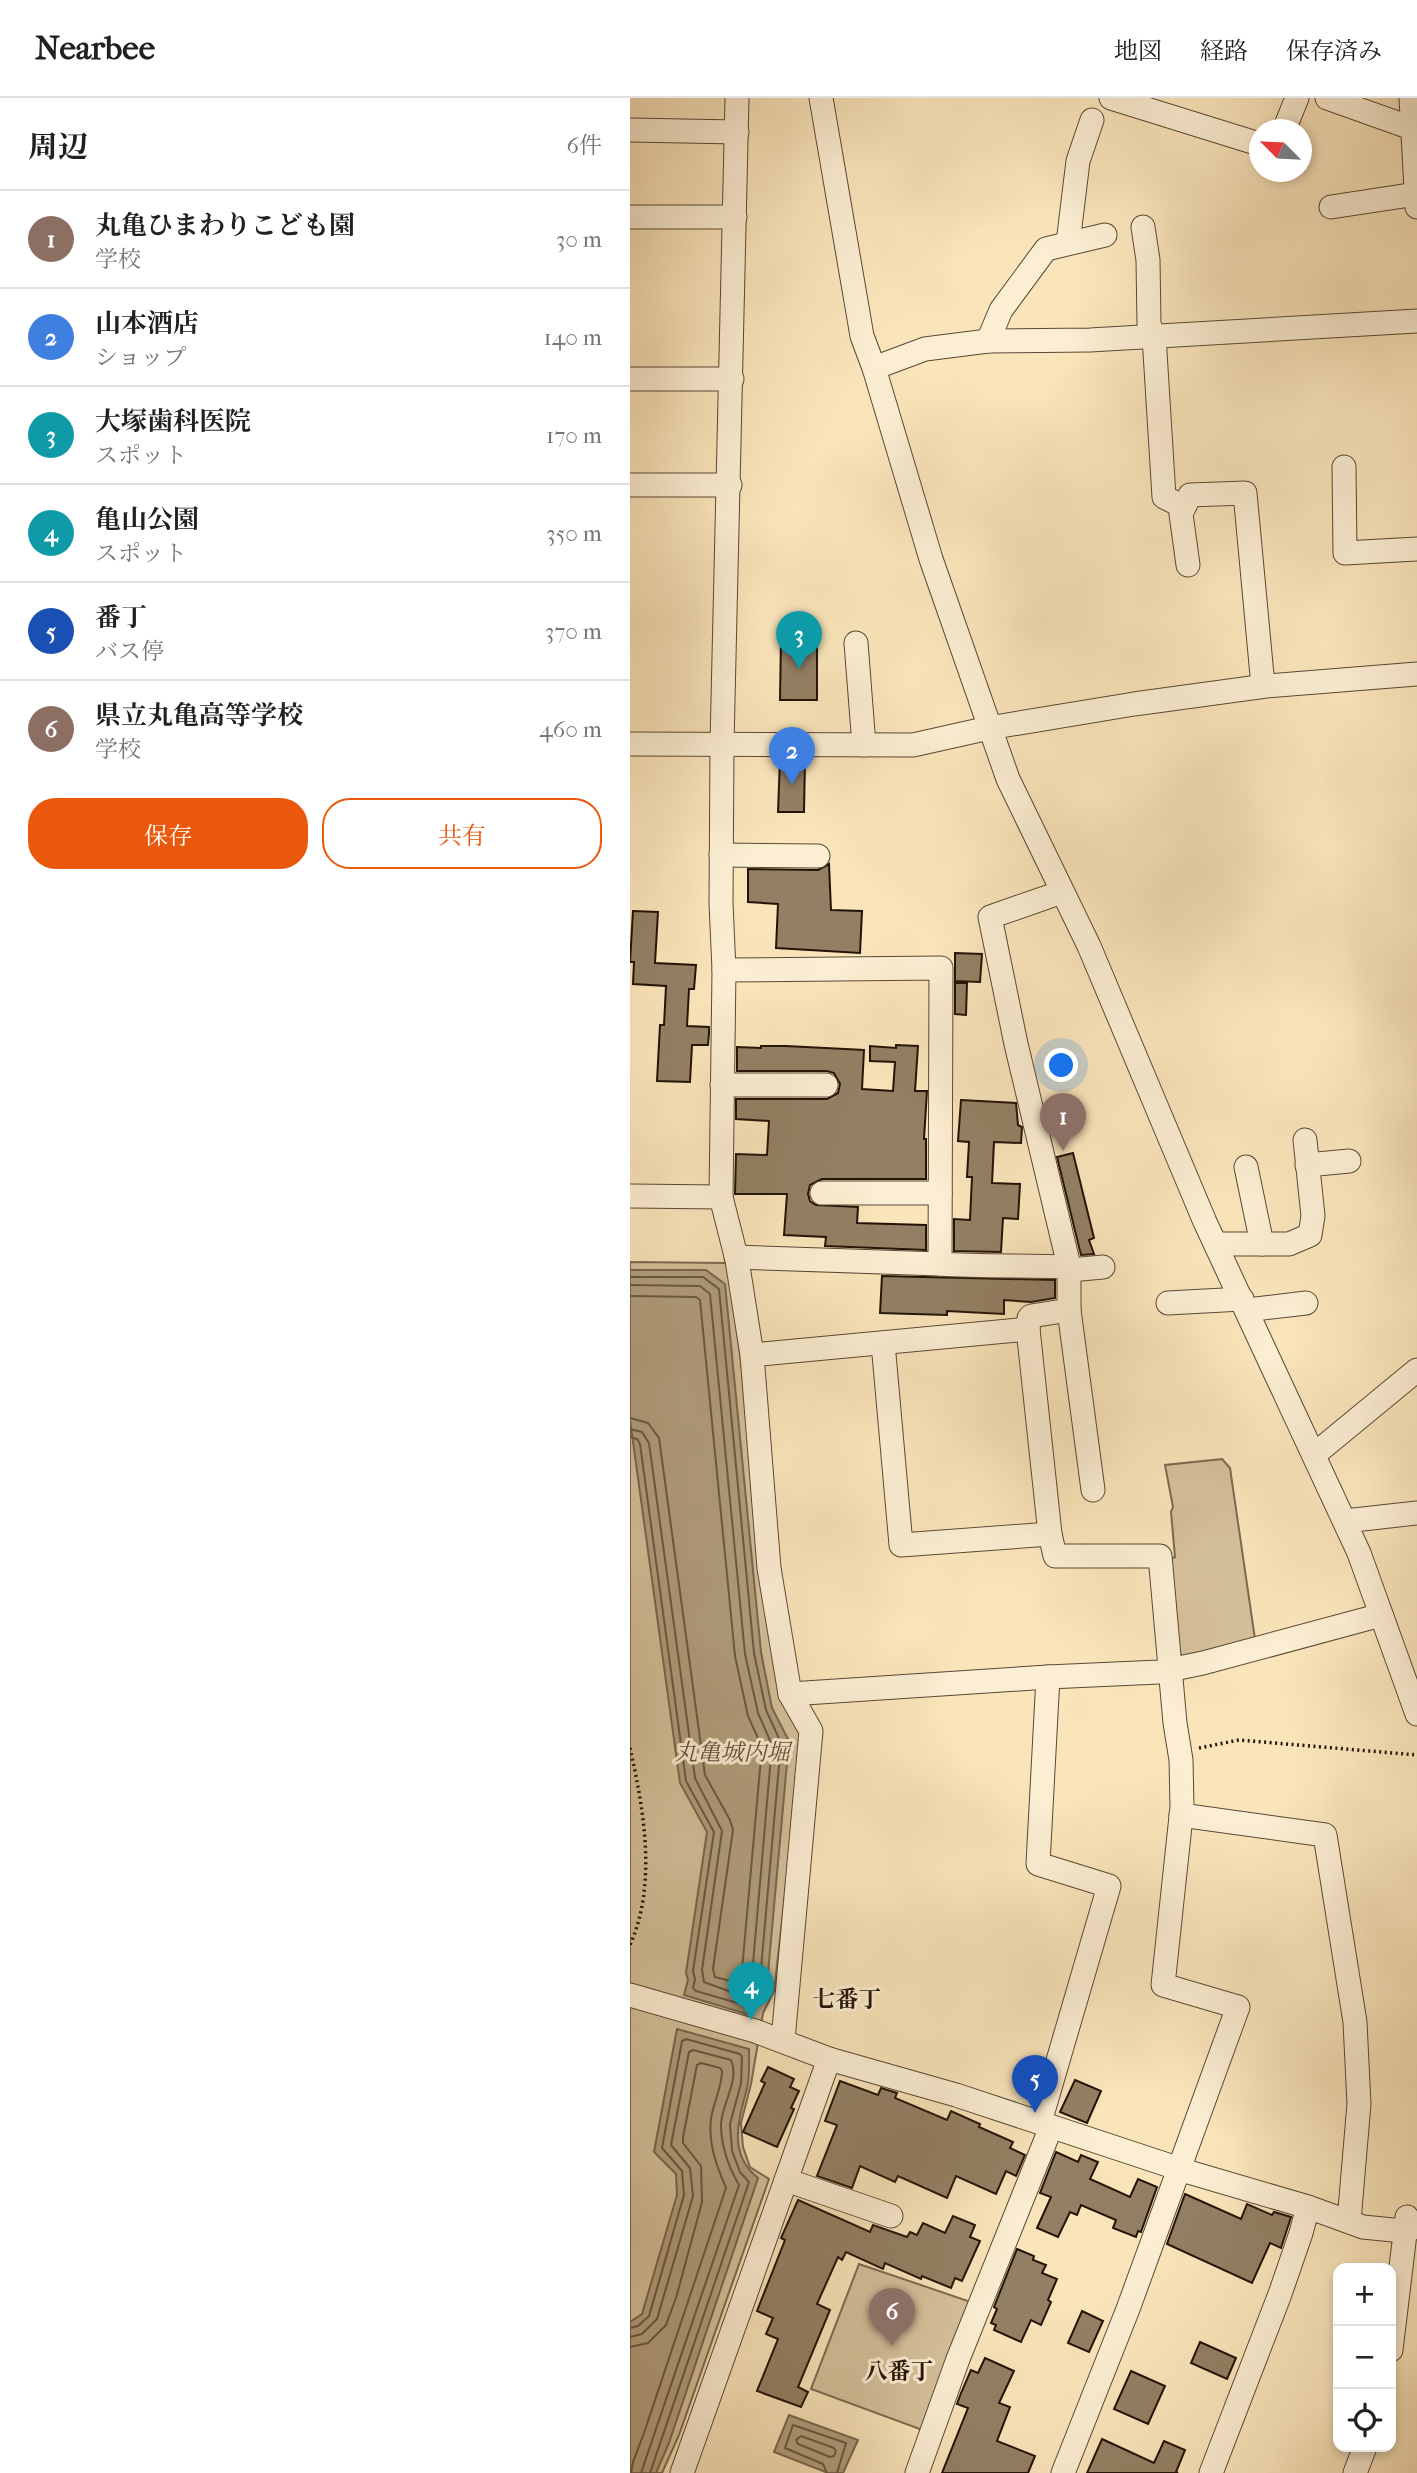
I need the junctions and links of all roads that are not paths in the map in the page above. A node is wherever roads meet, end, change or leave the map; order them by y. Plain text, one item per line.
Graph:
1 (737, 98) edge
2 (821, 98) edge
3 (1111, 98) edge
4 (1297, 98) edge
5 (1326, 98) edge
6 (1410, 98) edge
7 (1288, 119) edge
8 (1092, 120) dead end
9 (1415, 129) edge
10 (630, 130) edge
11 (737, 132) junction
12 (1249, 141) edge
13 (1416, 194) edge
14 (1331, 207) dead end
15 (1417, 207) edge
16 (630, 217) edge
17 (735, 217) junction
18 (1143, 226) dead end
19 (1105, 235) dead end
20 (1069, 243) junction
21 (1417, 321) edge
22 (1154, 336) junction
23 (988, 341) junction
24 (874, 368) junction
25 (630, 379) edge
26 (732, 379) junction
27 (1343, 467) dead end
28 (630, 485) edge
29 (730, 485) junction
30 (1184, 507) junction
31 (1417, 549) edge
32 (1188, 565) dead end
33 (855, 643) dead end
34 (1417, 674) edge
35 (1263, 686) junction
36 (989, 728) junction
37 (722, 743) junction
38 (630, 744) edge
39 (864, 744) junction
40 (721, 855) junction
41 (818, 856) dead end
42 (1062, 892) junction
43 (724, 970) junction
44 (722, 1085) junction
45 (826, 1085) dead end
46 (1304, 1140) dead end
47 (1349, 1161) dead end
48 (1307, 1165) junction
49 (1246, 1167) dead end
50 (822, 1193) dead end
51 (940, 1193) junction
52 (630, 1196) edge
53 (721, 1197) junction
54 (1216, 1244) junction
55 (1262, 1244) junction
56 (736, 1257) junction
57 (940, 1264) junction
58 (1103, 1267) dead end
59 (1070, 1268) junction
60 (1168, 1303) dead end
61 (1306, 1304) dead end
62 (1244, 1305) junction
63 (1069, 1310) junction
64 (1028, 1329) junction
65 (883, 1343) junction
66 (752, 1355) junction
67 (1417, 1370) edge
68 (1315, 1454) junction
69 (1093, 1490) dead end
70 (1417, 1513) edge
71 (1345, 1521) junction
72 (1050, 1534) junction
73 (1381, 1615) junction
74 (1171, 1670) junction
75 (1048, 1677) junction
76 (790, 1694) junction
77 (1417, 1714) edge
78 (1181, 1815) junction
79 (630, 1996) edge
80 (782, 2040) junction
81 (829, 2059) junction
82 (1045, 2125) junction
83 (1180, 2168) junction
84 (786, 2180) junction
85 (1308, 2207) junction
86 (891, 2216) dead end
87 (1349, 2221) junction
88 (1412, 2221) edge
89 (1395, 2326) edge
90 (1363, 2452) edge
91 (682, 2473) edge
92 (917, 2473) edge
93 (1063, 2473) edge
94 (1211, 2473) edge
95 (1355, 2473) edge

1 - 11 street
2 - 24 street
3 - 12 street
4 - 7 street
5 - 9 street
6 - 9 street
8 - 20 street
9 - 13 street
10 - 11 street
11 - 17 street
13 - 14 street
13 - 15 street
16 - 17 street
17 - 26 street
18 - 22 street
19 - 20 street
20 - 23 street
21 - 22 street
22 - 23 street
22 - 30 street
23 - 24 street
24 - 36 street
25 - 26 street
26 - 29 street
27 - 31 street
28 - 29 street
29 - 37 street
30 - 32 street
30 - 35 street
33 - 39 street
34 - 35 street
35 - 36 street
36 - 39 street
36 - 42 street
37 - 38 street
37 - 39 street
37 - 40 street
40 - 41 street
40 - 43 street
42 - 54 street
42 - 59 street
43 - 44 street
43 - 51 street
44 - 45 street
44 - 53 street
46 - 48 street
47 - 48 street
48 - 55 street
49 - 55 street
50 - 51 street
51 - 57 street
52 - 53 street
53 - 56 street
54 - 55 street
54 - 62 street
56 - 57 street
56 - 66 street
57 - 59 street
58 - 59 street
59 - 63 street
60 - 62 street
61 - 62 street
62 - 68 street
63 - 64 street
63 - 69 street
64 - 65 street
64 - 72 street
65 - 66 street
65 - 72 street
66 - 76 street
67 - 68 street
68 - 71 street
70 - 71 street
71 - 73 street
72 - 74 street
73 - 74 street
73 - 77 street
74 - 75 street
74 - 78 street
75 - 76 street
75 - 82 street
76 - 80 street
78 - 83 street
78 - 87 street
79 - 80 street
80 - 81 street
81 - 82 street
81 - 84 street
82 - 83 street
82 - 92 street
83 - 85 street
83 - 93 street
84 - 86 street
84 - 91 street
85 - 87 street
85 - 94 street
87 - 88 street
88 - 89 street
90 - 95 street

